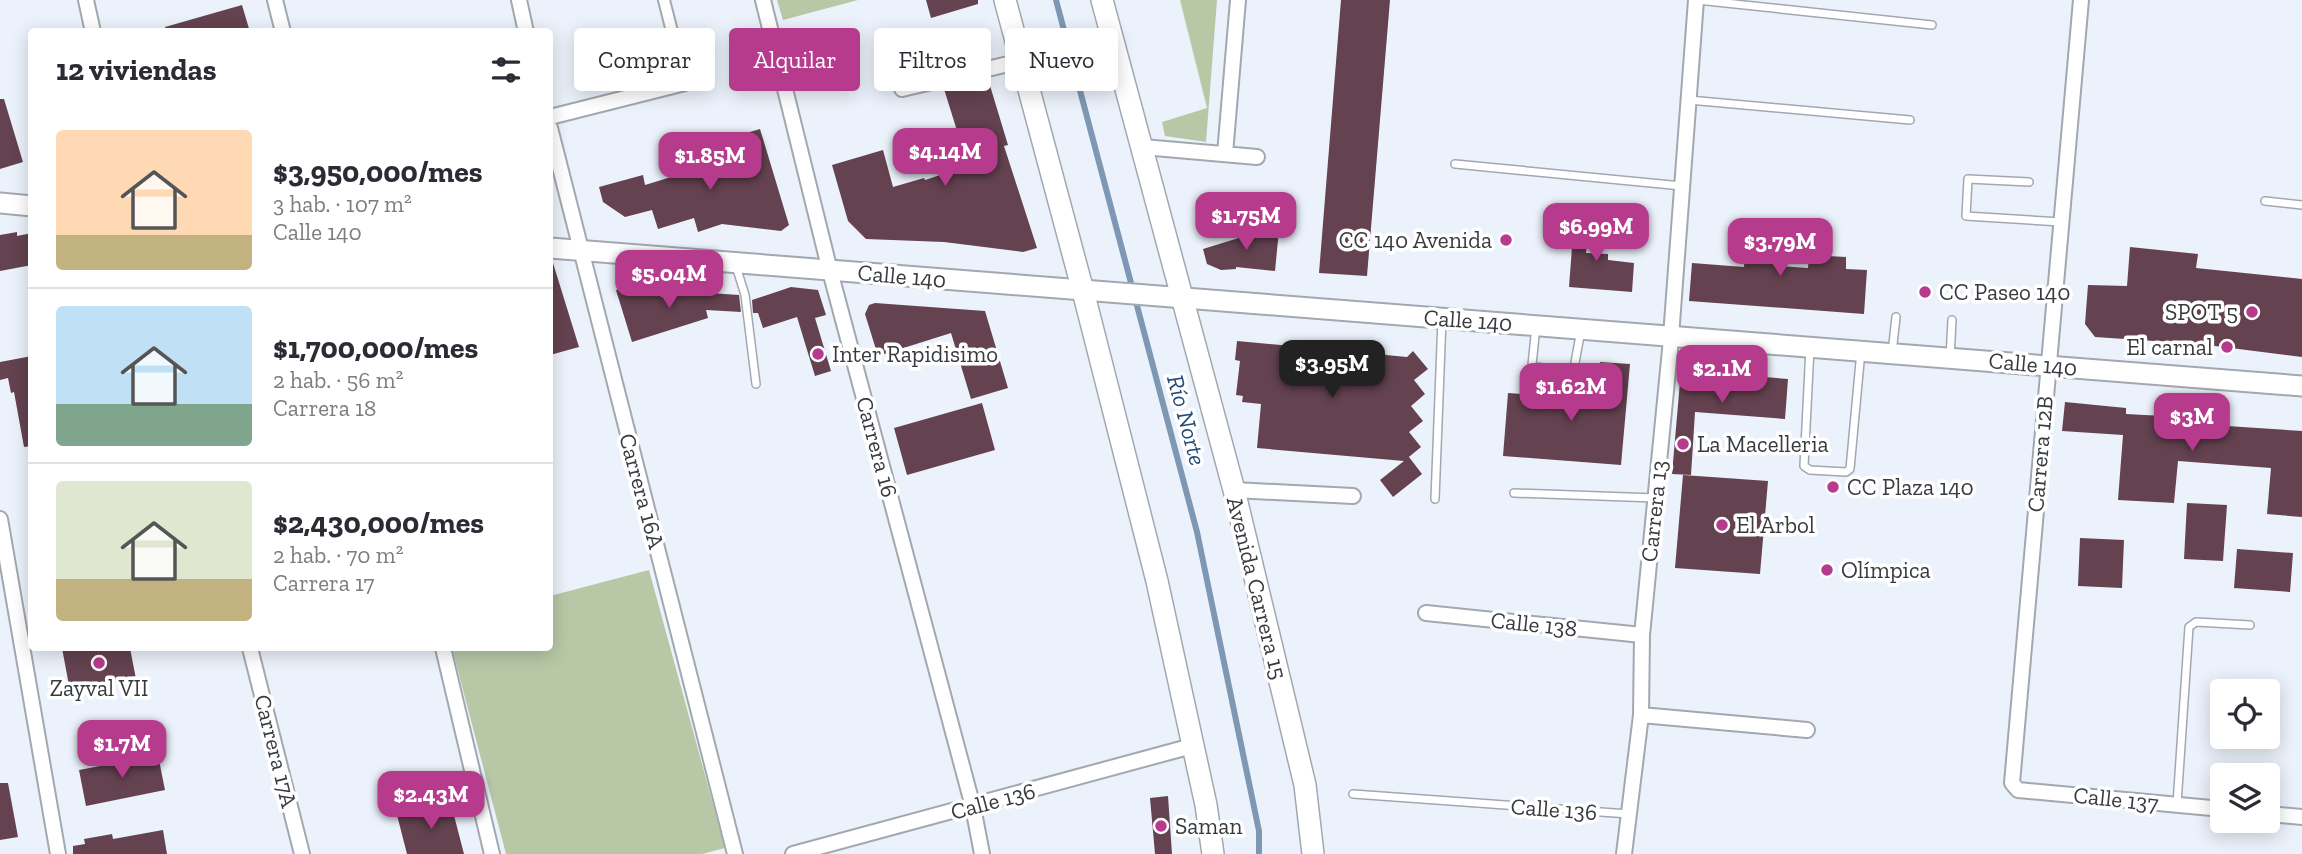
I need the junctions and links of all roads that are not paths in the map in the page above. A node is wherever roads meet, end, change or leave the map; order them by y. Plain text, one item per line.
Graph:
1 (86, 0) edge
2 (275, 0) edge
3 (519, 0) edge
4 (664, 0) edge
5 (763, 0) edge
6 (1004, 0) edge
7 (1102, 0) edge
8 (1238, 0) edge
9 (1696, 0) edge
10 (2081, 0) edge
11 (1933, 25) dead end
12 (92, 28) edge
13 (282, 28) edge
14 (525, 28) edge
15 (671, 28) edge
16 (1012, 28) edge
17 (653, 91) edge
18 (1030, 91) edge
19 (1689, 100) junction
20 (553, 116) edge
21 (1910, 120) dead end
22 (553, 141) edge
23 (1143, 147) junction
24 (1225, 154) junction
25 (1256, 157) dead end
26 (1455, 164) dead end
27 (2029, 182) dead end
28 (1682, 186) junction
29 (2265, 201) dead end
30 (0, 203) edge
31 (2302, 205) edge
32 (28, 206) edge
33 (2061, 222) junction
34 (553, 248) edge
35 (579, 250) junction
36 (735, 263) junction
37 (830, 271) junction
38 (1090, 292) junction
39 (1177, 297) junction
40 (1896, 317) dead end
41 (1442, 318) junction
42 (1952, 320) dead end
43 (1536, 325) junction
44 (1581, 329) junction
45 (1671, 336) junction
46 (1810, 347) junction
47 (1861, 351) junction
48 (1892, 353) junction
49 (1950, 358) junction
50 (2048, 366) junction
51 (756, 384) dead end
52 (2302, 386) edge
53 (1234, 490) junction
54 (1514, 494) dead end
55 (1353, 496) dead end
56 (1656, 498) junction
57 (1435, 499) dead end
58 (0, 519) edge
59 (1426, 612) dead end
60 (2250, 625) dead end
61 (1642, 635) junction
62 (251, 651) edge
63 (444, 651) edge
64 (1641, 715) junction
65 (1807, 730) dead end
66 (1192, 747) junction
67 (2012, 783) joint
68 (1353, 794) dead end
69 (2177, 805) junction
70 (972, 807) junction
71 (2210, 808) edge
72 (1629, 814) junction
73 (2280, 815) edge
74 (2302, 817) edge
75 (58, 854) edge
76 (302, 854) edge
77 (492, 854) edge
78 (735, 854) edge
79 (793, 854) edge
80 (982, 854) edge
81 (1213, 854) edge
82 (1313, 854) edge
83 (1624, 854) edge

1 - 12 street
2 - 13 street
3 - 14 street
4 - 15 street
5 - 37 street, Carrera 16
6 - 16 main road
7 - 23 main road, Avenida Carrera 15
8 - 24 street
9 - 11 lane
9 - 19 street, Carrera 13
10 - 33 street, Carrera 12B
17 - 20 street
18 - 38 main road
19 - 21 lane
19 - 28 street, Carrera 13
22 - 35 street, Carrera 16A
23 - 24 street
23 - 39 main road, Avenida Carrera 15
24 - 25 street
26 - 28 lane
27 - 33 lane
28 - 45 street, Carrera 13
29 - 31 lane
30 - 32 street
33 - 50 street, Carrera 12B
34 - 35 street, Calle 140
35 - 36 street, Calle 140
35 - 78 street, Carrera 16A
36 - 37 street, Calle 140
36 - 51 lane
37 - 38 street, Calle 140
37 - 70 street, Carrera 16
38 - 39 street, Calle 140
38 - 66 main road
39 - 41 street, Calle 140
39 - 53 main road, Avenida Carrera 15
40 - 48 lane
41 - 43 street, Calle 140
41 - 57 lane
42 - 49 lane
43 - 44 street, Calle 140
43 - 44 lane
44 - 45 street, Calle 140
45 - 46 street, Calle 140
45 - 56 street, Carrera 13
46 - 47 street, Calle 140
46 - 47 lane
47 - 48 street, Calle 140
48 - 49 street, Calle 140
49 - 50 street, Calle 140
50 - 52 street, Calle 140
50 - 67 street, Carrera 12B
53 - 55 street
53 - 82 main road, Avenida Carrera 15
54 - 56 lane
56 - 61 street, Carrera 13
58 - 75 street
59 - 61 street, Calle 138
60 - 69 lane
61 - 64 street, Carrera 13
62 - 76 street, Carrera 17A
63 - 77 street
64 - 65 street
64 - 72 street, Carrera 13
66 - 70 street, Calle 136
66 - 81 main road
67 - 69 street, Calle 137
68 - 72 lane, Calle 136
69 - 71 street, Calle 137
70 - 79 street, Calle 136
70 - 80 street, Carrera 16
72 - 83 street, Carrera 13
73 - 74 street

